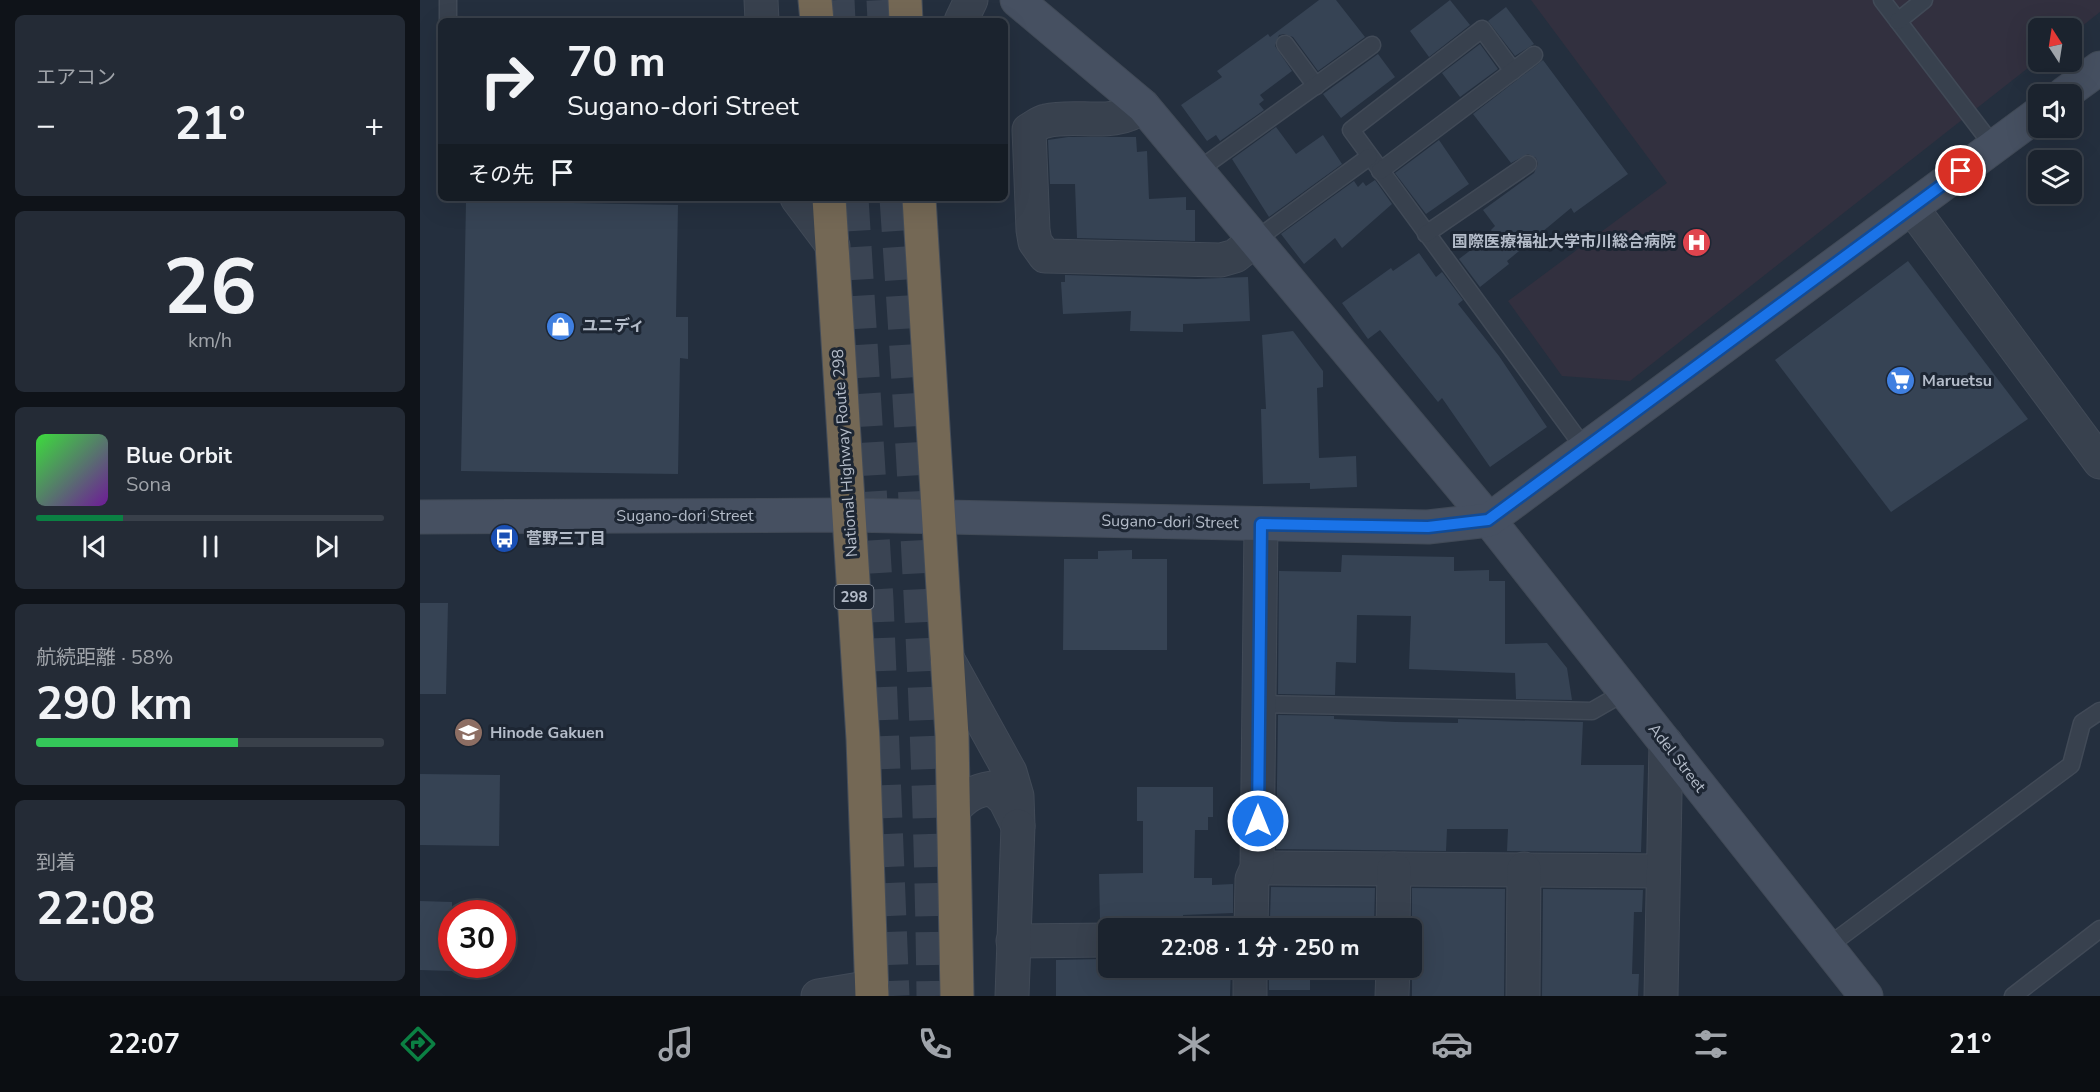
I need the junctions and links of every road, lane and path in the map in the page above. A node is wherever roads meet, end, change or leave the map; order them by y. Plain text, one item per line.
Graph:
1 (448, 0) edge
2 (761, 0) edge
3 (815, 0) edge
4 (905, 0) edge
5 (971, 0) edge
6 (1017, 0) edge
7 (1882, 0) edge
8 (1924, 0) edge
9 (448, 18) edge
10 (762, 18) edge
11 (817, 18) edge
12 (906, 18) edge
13 (962, 18) edge
14 (1898, 21) junction
15 (1285, 44) dead end
16 (1372, 45) dead end
17 (1534, 56) dead end
18 (2100, 68) edge
19 (1513, 71) junction
20 (2078, 84) edge
21 (1316, 86) junction
22 (1143, 106) junction
23 (2028, 122) edge
24 (1994, 147) junction
25 (1369, 158) junction
26 (1528, 164) dead end
27 (1197, 171) junction
28 (1380, 171) junction
29 (799, 201) edge
30 (829, 201) edge
31 (919, 201) edge
32 (1912, 208) junction
33 (1426, 234) junction
34 (1254, 241) junction
35 (833, 246) junction
36 (1585, 449) junction
37 (2100, 462) edge
38 (849, 515) junction
39 (420, 517) edge
40 (939, 517) junction
41 (1488, 520) junction
42 (1261, 524) junction
43 (947, 658) junction
44 (1625, 692) junction
45 (1258, 704) junction
46 (2100, 711) edge
47 (1666, 743) junction
48 (954, 809) junction
49 (1018, 826) junction
50 (1257, 868) junction
51 (1394, 869) junction
52 (1524, 870) junction
53 (1663, 871) junction
54 (1251, 918) edge
55 (1393, 918) edge
56 (2100, 929) edge
57 (1098, 940) edge
58 (1013, 941) junction
59 (1827, 947) junction
60 (1250, 978) edge
61 (1393, 978) edge
62 (872, 992) edge
63 (818, 996) edge
64 (957, 996) edge
65 (1012, 996) edge
66 (1250, 996) edge
67 (1392, 996) edge
68 (1523, 996) edge
69 (1661, 996) edge
70 (1866, 996) edge
71 (2013, 996) edge

1 - 9 lane
2 - 10 street
3 - 11 highway
4 - 12 highway
5 - 13 street
6 - 22 street, Adel Street
7 - 14 lane
8 - 14 lane
14 - 24 lane
15 - 21 lane
16 - 21 lane
17 - 19 lane
18 - 20 street
19 - 25 lane
19 - 28 lane
21 - 27 lane
22 - 27 street, Adel Street
22 - 34 street
23 - 24 street, Sugano-dori Street
24 - 32 street, Sugano-dori Street
25 - 28 lane
25 - 34 lane
26 - 33 lane
27 - 34 street, Adel Street
28 - 33 lane
29 - 35 street
30 - 35 highway, National Highway Route 298 / 298
31 - 40 highway
32 - 36 street, Sugano-dori Street
32 - 37 street
33 - 36 lane
34 - 41 street, Adel Street
35 - 38 highway, National Highway Route 298 / 298
36 - 41 street, Sugano-dori Street
38 - 39 street, Sugano-dori Street
38 - 40 street, Sugano-dori Street
38 - 62 highway, National Highway Route 298 / 298
40 - 42 street, Sugano-dori Street
40 - 43 highway
41 - 42 street, Sugano-dori Street
41 - 44 street, Adel Street
42 - 45 street
43 - 48 highway
43 - 49 street
44 - 45 lane
44 - 47 street, Adel Street
45 - 50 street
46 - 59 lane
47 - 53 street
47 - 59 street, Adel Street
48 - 49 street
48 - 64 highway
49 - 58 street
50 - 51 street
50 - 54 street
51 - 52 street
51 - 55 street
52 - 53 street
52 - 68 street
53 - 69 street
56 - 71 lane
57 - 58 street
58 - 65 street
59 - 70 street, Adel Street
60 - 66 street
61 - 67 street
62 - 63 street

